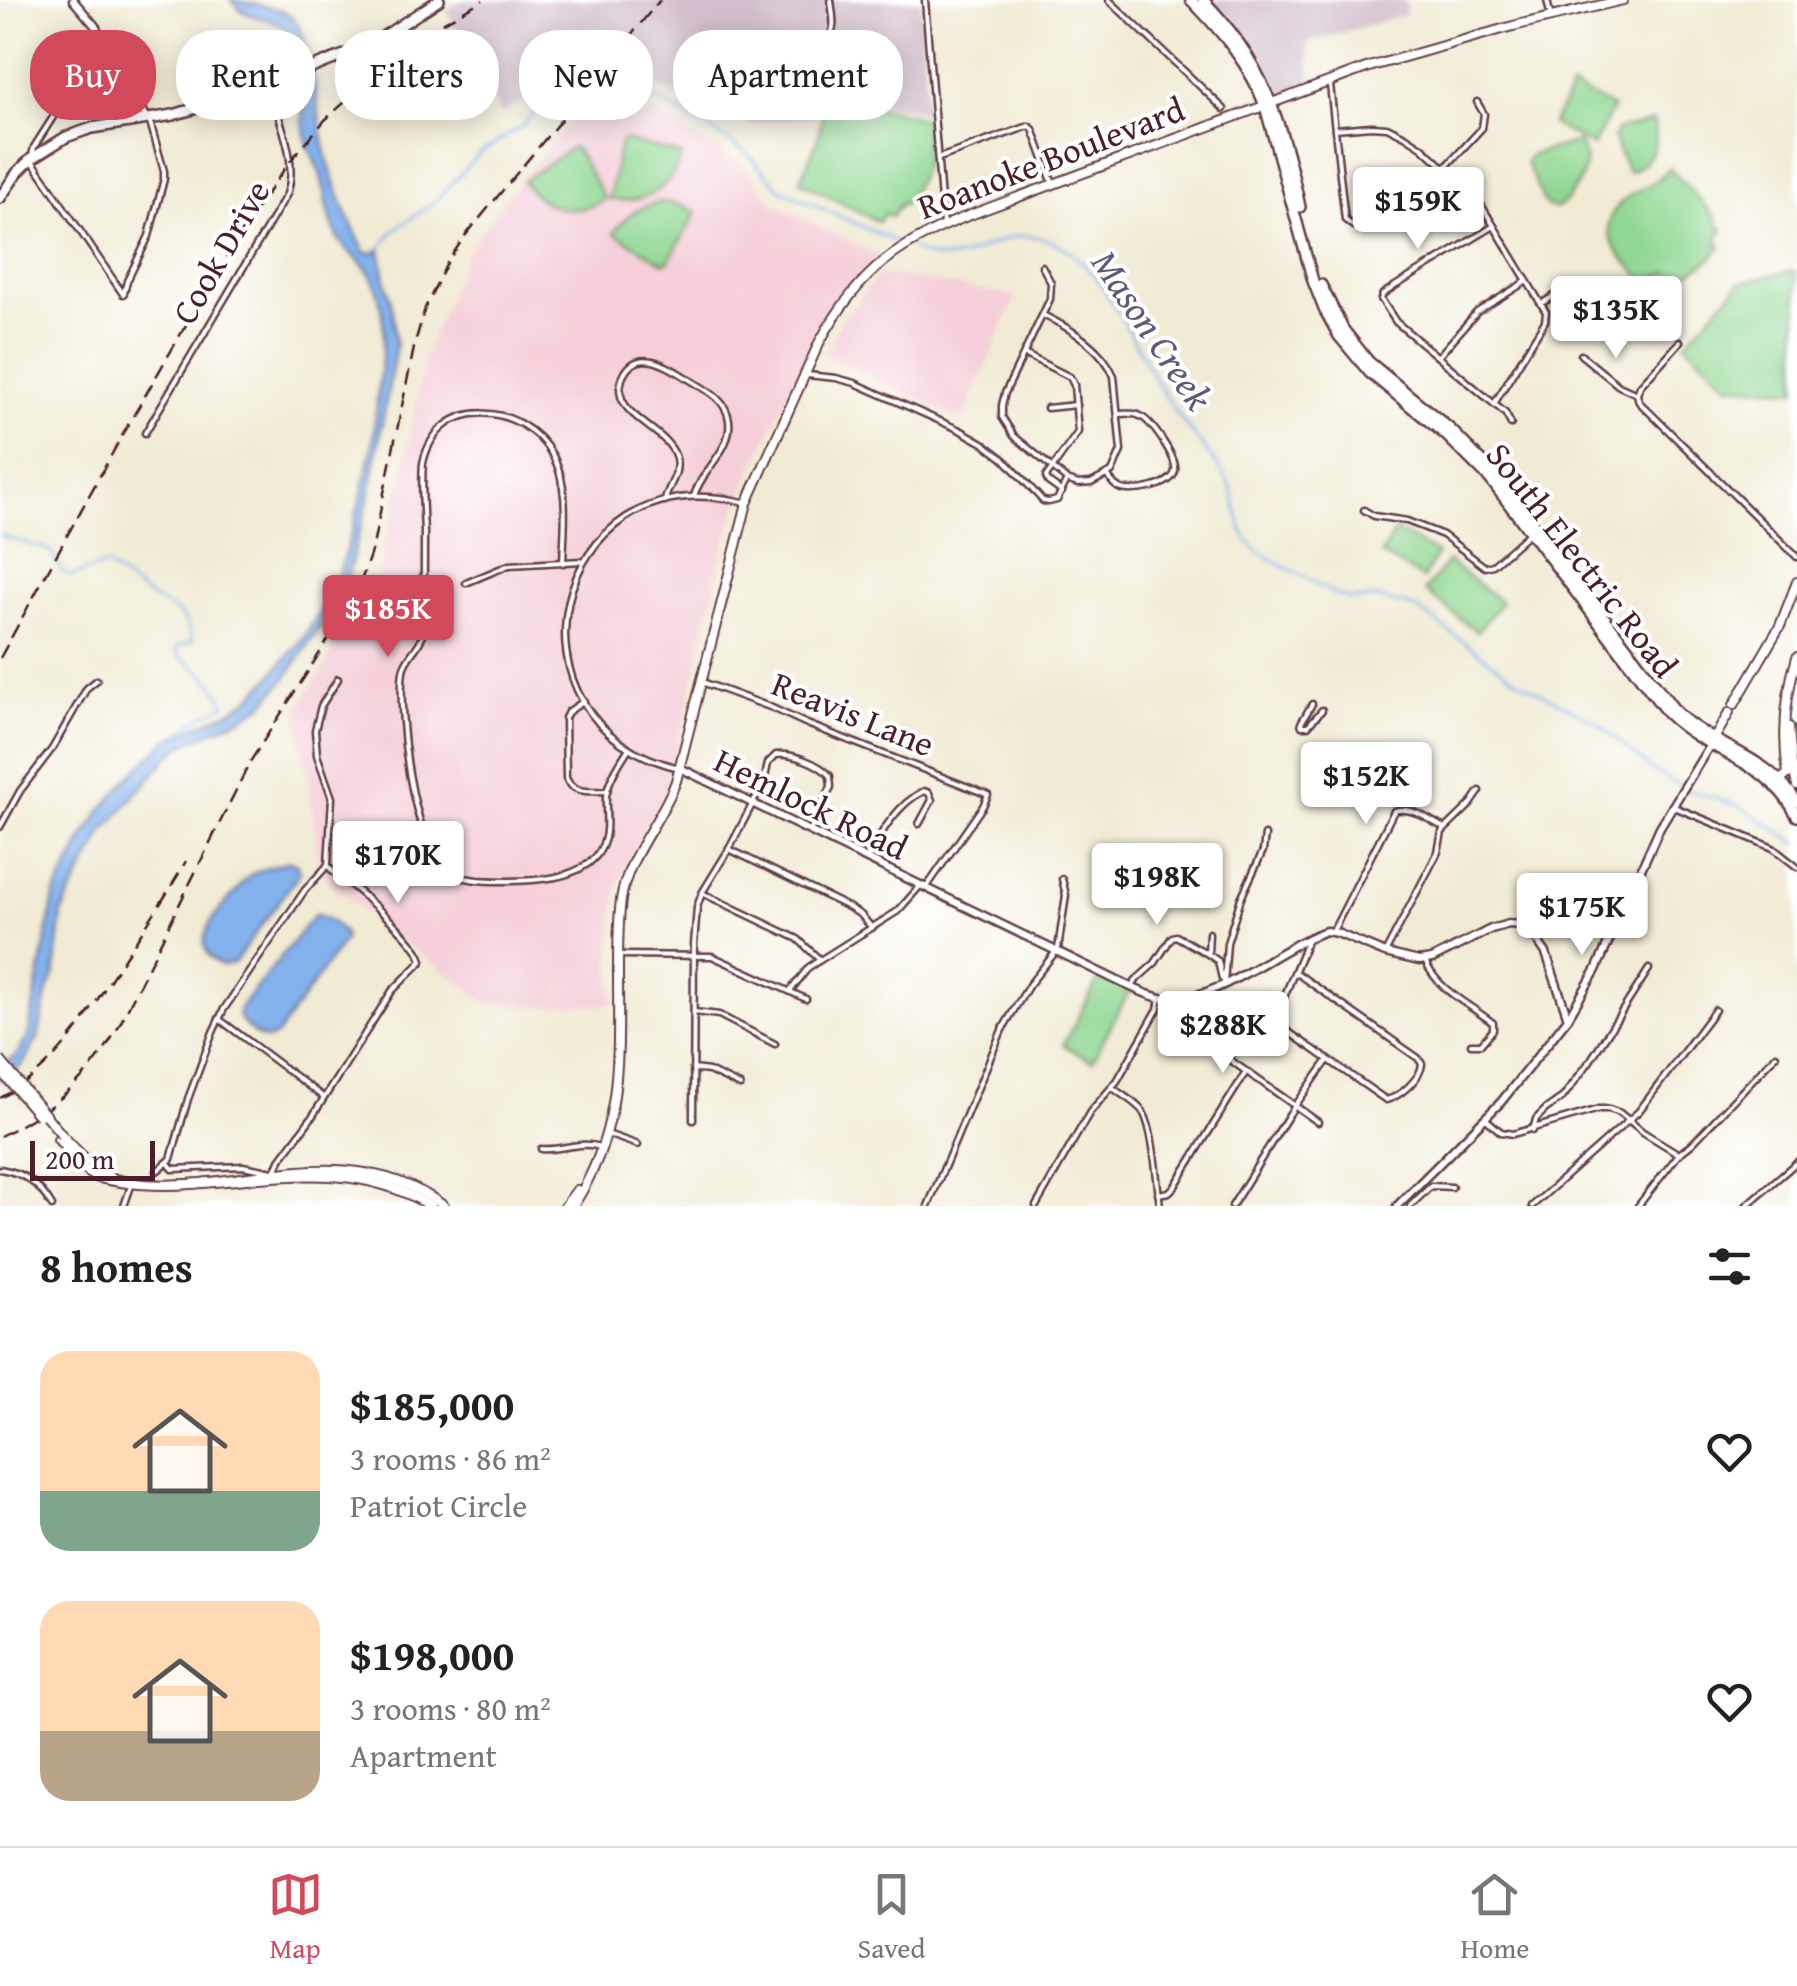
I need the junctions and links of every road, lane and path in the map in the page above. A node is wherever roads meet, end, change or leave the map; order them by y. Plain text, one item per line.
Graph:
1 (72, 0) edge
2 (440, 0) edge
3 (831, 0) edge
4 (925, 0) edge
5 (1109, 0) edge
6 (1191, 0) edge
7 (1203, 0) edge
8 (1546, 0) edge
9 (1623, 0) edge
10 (1551, 18) junction
11 (97, 30) edge
12 (833, 30) edge
13 (315, 67) edge
14 (1330, 81) junction
15 (1476, 102) dead end
16 (1268, 105) junction
17 (1224, 109) dead end
18 (51, 120) edge
19 (137, 120) edge
20 (149, 120) edge
21 (279, 120) edge
22 (1335, 129) junction
23 (32, 159) junction
24 (937, 159) junction
25 (1445, 169) junction
26 (1053, 184) junction
27 (0, 198) edge
28 (943, 226) junction
29 (1494, 226) junction
30 (1042, 266) dead end
31 (1527, 280) junction
32 (1570, 286) dead end
33 (1541, 304) junction
34 (1043, 315) junction
35 (1680, 342) dead end
36 (1024, 354) junction
37 (1581, 355) dead end
38 (1438, 357) junction
39 (804, 375) junction
40 (1638, 394) junction
41 (1494, 404) junction
42 (1076, 405) junction
43 (1047, 408) dead end
44 (1119, 414) junction
45 (1511, 424) dead end
46 (145, 434) dead end
47 (1050, 468) junction
48 (1108, 476) junction
49 (1066, 480) junction
50 (1062, 492) junction
51 (694, 496) junction
52 (665, 502) junction
53 (747, 503) junction
54 (1364, 510) dead end
55 (1534, 530) junction
56 (1797, 557) edge
57 (582, 562) junction
58 (564, 563) junction
59 (1797, 582) edge
60 (466, 583) dead end
61 (423, 590) junction
62 (400, 622) dead end
63 (1797, 657) edge
64 (1797, 675) edge
65 (338, 679) dead end
66 (97, 680) dead end
67 (701, 682) junction
68 (584, 701) junction
69 (1312, 704) dead end
70 (1322, 710) dead end
71 (1712, 742) junction
72 (629, 748) junction
73 (680, 768) junction
74 (1780, 780) junction
75 (1797, 786) edge
76 (607, 790) junction
77 (1480, 791) dead end
78 (1797, 802) edge
79 (753, 803) junction
80 (1674, 803) junction
81 (1797, 816) edge
82 (919, 824) dead end
83 (0, 827) edge
84 (1445, 828) junction
85 (810, 831) junction
86 (1265, 835) dead end
87 (729, 849) junction
88 (866, 858) junction
89 (328, 865) junction
90 (1797, 867) edge
91 (1062, 879) dead end
92 (924, 886) junction
93 (702, 893) junction
94 (872, 928) junction
95 (1332, 932) junction
96 (1209, 933) dead end
97 (1308, 940) junction
98 (1057, 950) junction
99 (1385, 953) junction
100 (1208, 954) junction
101 (618, 955) junction
102 (694, 955) junction
103 (820, 960) junction
104 (1425, 961) junction
105 (1649, 969) dead end
106 (1295, 972) junction
107 (1224, 984) junction
108 (1132, 987) junction
109 (789, 993) junction
110 (1192, 996) junction
111 (1160, 998) junction
112 (806, 999) dead end
113 (1715, 1010) dead end
114 (694, 1012) junction
115 (1568, 1018) junction
116 (219, 1019) junction
117 (776, 1044) dead end
118 (1471, 1044) dead end
119 (1776, 1055) dead end
120 (0, 1060) edge
121 (1328, 1060) junction
122 (693, 1068) junction
123 (0, 1070) edge
124 (1246, 1072) junction
125 (740, 1086) dead end
126 (1112, 1087) junction
127 (324, 1097) junction
128 (1295, 1106) junction
129 (1486, 1118) junction
130 (693, 1120) dead end
131 (1628, 1121) junction
132 (1318, 1122) dead end
133 (1532, 1130) junction
134 (607, 1134) junction
135 (60, 1137) junction
136 (638, 1145) dead end
137 (602, 1148) junction
138 (541, 1149) dead end
139 (1678, 1154) junction
140 (1797, 1162) edge
141 (168, 1163) junction
142 (0, 1169) edge
143 (157, 1171) dead end
144 (312, 1186) dead end
145 (1452, 1186) dead end
146 (130, 1190) junction
147 (240, 1190) dead end
148 (1158, 1194) junction
149 (165, 1195) dead end
150 (139, 1197) dead end
151 (52, 1206) edge
152 (124, 1206) edge
153 (430, 1206) edge
154 (444, 1206) edge
155 (569, 1206) edge
156 (928, 1206) edge
157 (1036, 1206) edge
158 (1160, 1206) edge
159 (1232, 1206) edge
160 (1397, 1206) edge
161 (1410, 1206) edge
162 (1532, 1206) edge
163 (1638, 1206) edge
164 (1746, 1206) edge

1 - 11 street
2 - 13 main road
3 - 12 street
4 - 24 street
5 - 17 street
6 - 16 main road, South Electric Road
7 - 16 main road, South Electric Road
8 - 10 street
9 - 10 main road, Roanoke Boulevard
10 - 14 main road, Roanoke Boulevard
14 - 16 main road, Roanoke Boulevard
14 - 22 street
15 - 25 street
16 - 26 main road, Roanoke Boulevard
16 - 55 main road, South Electric Road
18 - 23 street
19 - 23 main road
20 - 23 street
21 - 46 street, Cook Drive
22 - 25 street
22 - 25 street
23 - 27 main road
24 - 26 street
24 - 28 street
25 - 29 street
26 - 28 main road, Roanoke Boulevard
28 - 39 main road, Roanoke Boulevard
29 - 31 street
29 - 38 street
30 - 34 street
31 - 33 street
31 - 38 street
32 - 33 street
33 - 41 street
34 - 36 street
34 - 44 street
35 - 40 street
36 - 42 street
36 - 47 street
37 - 40 street
38 - 41 street
39 - 50 street
39 - 53 main road, Roanoke Boulevard
40 - 56 street
41 - 45 street
42 - 43 street
42 - 47 street
44 - 48 street
44 - 48 street
47 - 49 street
47 - 50 street
48 - 49 street
49 - 50 street
51 - 52 street
51 - 52 street
51 - 53 street
52 - 57 street
53 - 67 main road, Roanoke Boulevard
54 - 55 street
55 - 71 main road, South Electric Road
57 - 58 street
57 - 68 street
58 - 60 street
58 - 61 street
59 - 71 main road
61 - 62 street
61 - 76 street
63 - 74 main road
64 - 75 main road
65 - 89 street
66 - 83 street
67 - 73 main road, Roanoke Boulevard
67 - 92 street, Reavis Lane
68 - 72 street
68 - 76 street
69 - 70 street
71 - 74 main road, South Electric Road
71 - 80 street
71 - 81 main road, South Electric Road
72 - 73 street
72 - 76 street
73 - 79 street, Hemlock Road
73 - 101 main road, Roanoke Boulevard
74 - 78 main road, South Electric Road
77 - 84 street
79 - 85 street, Hemlock Road
79 - 85 street
79 - 87 street
80 - 90 street
80 - 115 street
82 - 88 street
84 - 95 street
84 - 99 street
85 - 88 street, Hemlock Road
86 - 107 street
87 - 93 street
87 - 94 street
88 - 92 street, Hemlock Road
89 - 116 street
89 - 127 street
91 - 98 street
92 - 94 street
92 - 98 street, Hemlock Road
93 - 102 street
93 - 103 street
94 - 103 street
95 - 97 street
95 - 99 street
96 - 100 street
97 - 106 street
97 - 107 street
98 - 108 street, Hemlock Road
98 - 156 street
99 - 104 street
100 - 107 street
100 - 108 street
101 - 102 street
101 - 134 main road, Roanoke Boulevard
102 - 109 street
102 - 114 street
103 - 109 street
104 - 115 street
104 - 118 street
105 - 133 street
106 - 121 street
106 - 121 street
107 - 110 street
108 - 111 street, Hemlock Road
109 - 112 street
110 - 111 street
110 - 124 street
111 - 126 street
113 - 131 street
114 - 117 street
114 - 122 street
115 - 129 street
116 - 127 street
116 - 141 street
119 - 139 street
120 - 135 main road, bridge
121 - 128 street
122 - 125 street
122 - 130 street
123 - 135 main road, bridge
124 - 128 street
124 - 148 street
126 - 148 street
126 - 157 street
127 - 141 street
128 - 132 street
128 - 159 street
129 - 133 street
129 - 160 street
131 - 133 street
131 - 139 street
131 - 162 street
134 - 136 street
134 - 137 main road, Roanoke Boulevard
135 - 146 main road
137 - 138 street
137 - 155 main road, Roanoke Boulevard
139 - 163 street
140 - 164 street
141 - 143 street
142 - 151 street
144 - 153 main road
145 - 161 street
146 - 149 main road
146 - 150 main road
146 - 152 street
147 - 154 main road
148 - 158 street

